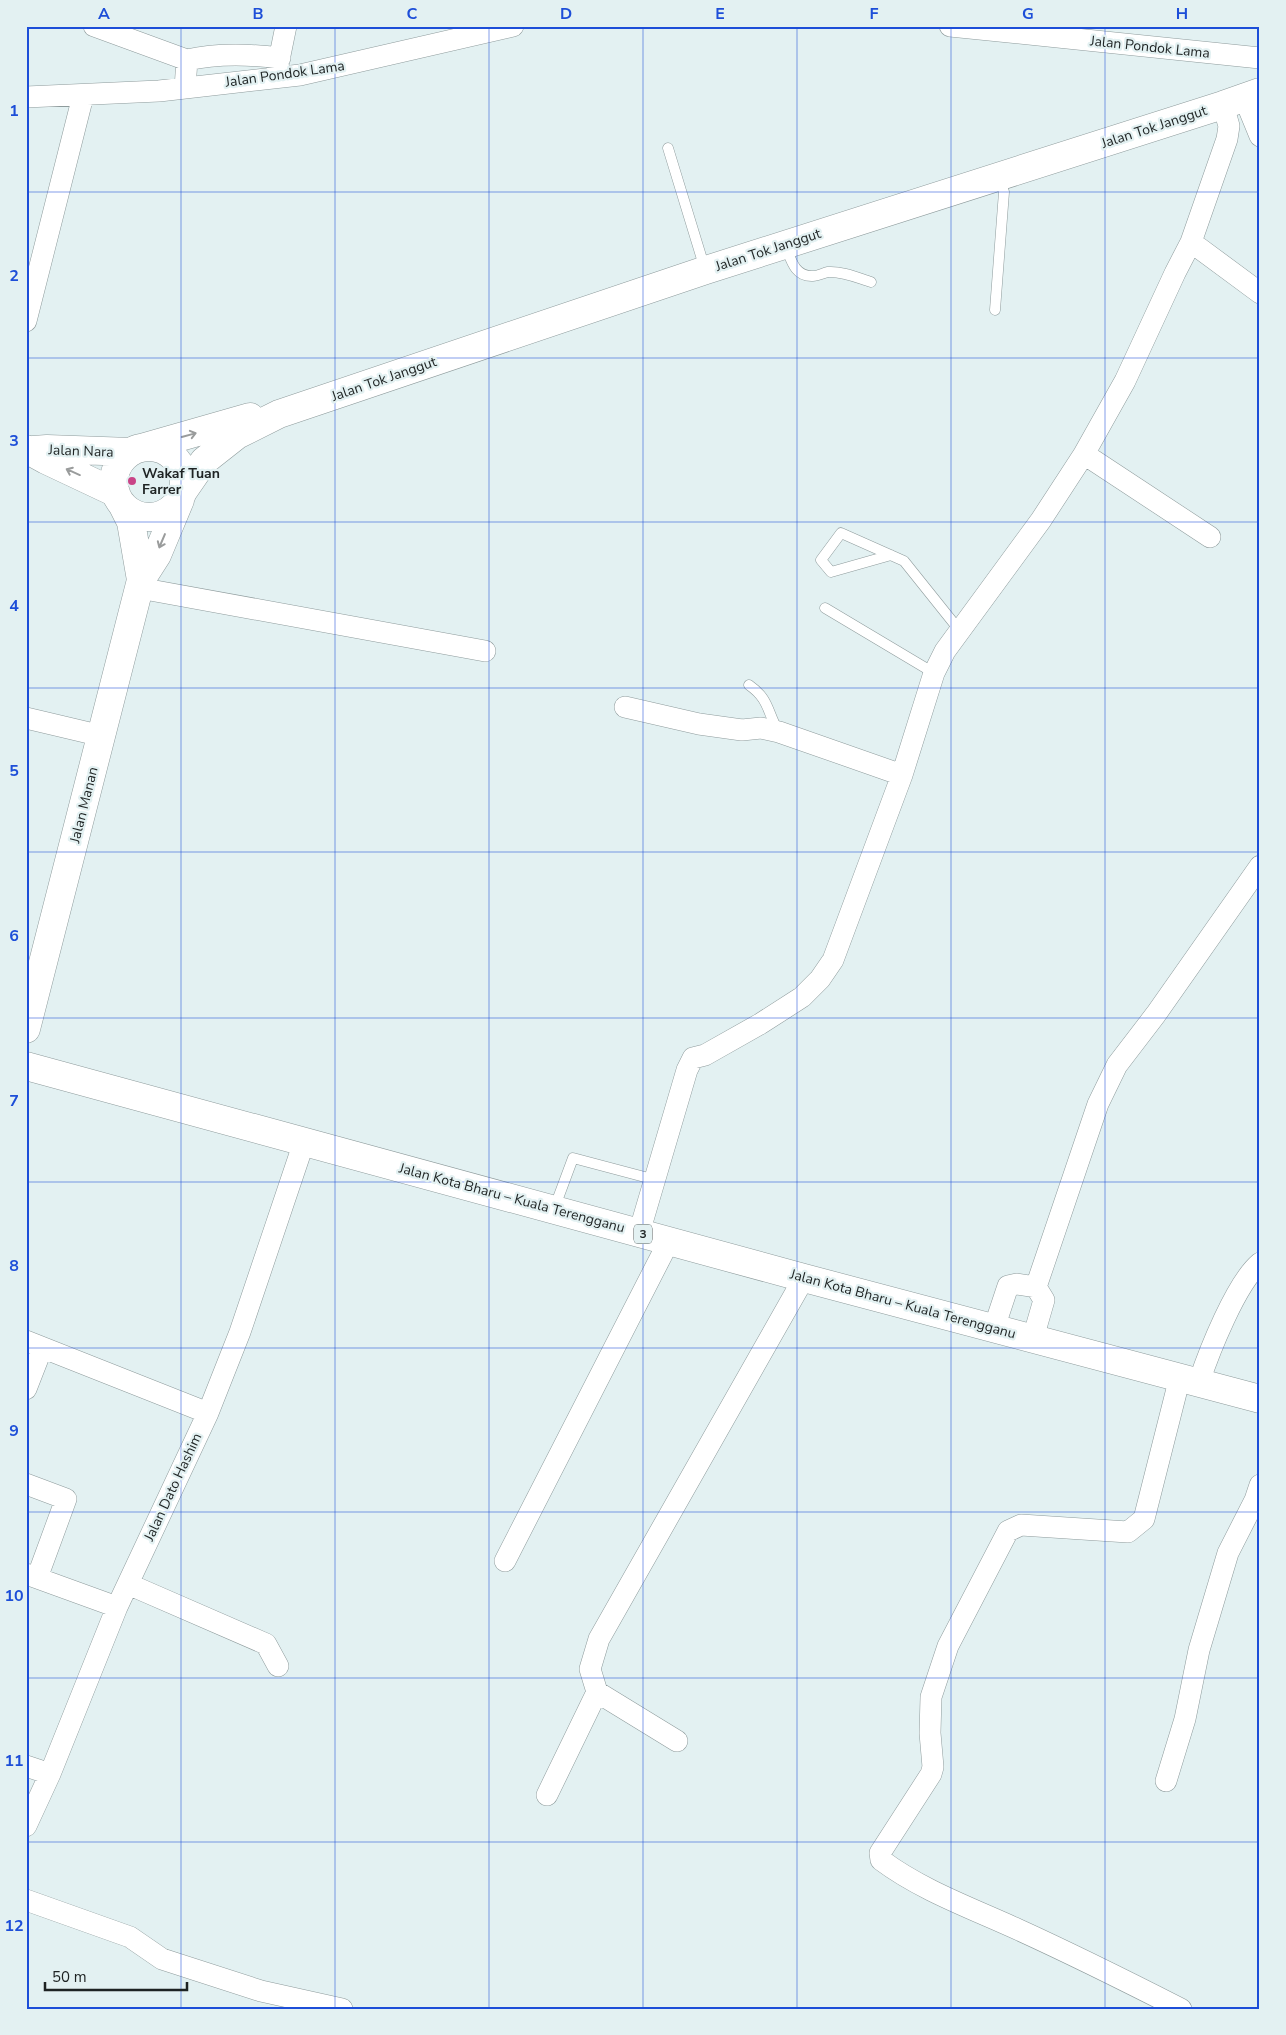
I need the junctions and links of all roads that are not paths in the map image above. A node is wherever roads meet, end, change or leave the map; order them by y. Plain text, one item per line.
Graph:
1 (94, 26) edge
2 (286, 26) edge
3 (512, 26) edge
4 (950, 26) edge
5 (1260, 58) edge
6 (187, 60) junction
7 (278, 68) junction
8 (185, 88) junction
9 (83, 96) junction
10 (26, 97) edge
11 (1242, 98) edge
12 (1260, 136) edge
13 (668, 148) dead end
14 (999, 176) junction
15 (1191, 242) junction
16 (786, 245) junction
17 (706, 270) junction
18 (871, 282) dead end
19 (1260, 293) edge
20 (995, 310) dead end
21 (26, 321) edge
22 (279, 414) junction
23 (29, 449) edge
24 (137, 450) junction
25 (1084, 454) junction
26 (182, 495) junction
27 (119, 498) junction
28 (1210, 537) dead end
29 (891, 556) junction
30 (140, 584) junction
31 (825, 608) dead end
32 (960, 631) junction
33 (485, 651) dead end
34 (934, 673) junction
35 (749, 685) dead end
36 (626, 707) dead end
37 (26, 718) edge
38 (779, 732) junction
39 (102, 736) junction
40 (902, 775) junction
41 (1260, 866) edge
42 (26, 1029) edge
43 (26, 1066) edge
44 (304, 1142) junction
45 (656, 1180) junction
46 (554, 1210) junction
47 (639, 1233) junction
48 (669, 1241) junction
49 (1260, 1263) edge
50 (804, 1278) junction
51 (1036, 1288) junction
52 (994, 1328) junction
53 (1033, 1338) junction
54 (34, 1344) edge
55 (1190, 1380) junction
56 (26, 1388) edge
57 (1260, 1398) edge
58 (208, 1413) junction
59 (26, 1484) edge
60 (1260, 1485) edge
61 (505, 1561) dead end
62 (32, 1576) edge
63 (128, 1584) junction
64 (117, 1607) junction
65 (278, 1666) dead end
66 (597, 1692) junction
67 (677, 1741) dead end
68 (26, 1766) edge
69 (50, 1774) junction
70 (1166, 1781) dead end
71 (548, 1795) dead end
72 (26, 1826) edge
73 (26, 1900) edge
74 (342, 2009) edge
75 (1181, 2009) edge

1 - 6 street
2 - 7 street
3 - 7 street, Jalan Pondok Lama
4 - 5 street, Jalan Pondok Lama
6 - 7 street
6 - 8 street
7 - 8 street, Jalan Pondok Lama
8 - 9 street, Jalan Pondok Lama
9 - 10 street, Jalan Pondok Lama
9 - 21 street
11 - 12 street
11 - 14 main road, Jalan Tok Janggut
11 - 15 street
13 - 17 lane
14 - 16 main road, Jalan Tok Janggut
14 - 20 lane
15 - 19 street
15 - 25 street
16 - 17 main road, Jalan Tok Janggut
16 - 18 lane
17 - 22 main road, Jalan Tok Janggut
24 -> 22 main road, Jalan Tok Janggut
22 - 26 main road, Jalan Tok Janggut
23 - 24 main road, Jalan Nara
27 -> 23 main road, Jalan Nara
24 - 26 main road
24 - 27 main road
25 - 28 street
25 - 32 street
26 - 27 main road
26 -> 30 main road, Jalan Manan
27 - 30 main road, Jalan Manan
29 - 29 lane
29 - 32 lane
30 - 33 street
30 - 39 main road, Jalan Manan
31 - 34 lane
32 - 34 street
34 - 40 street
35 - 38 lane
36 - 38 street
37 - 39 street
38 - 40 street
39 - 42 main road, Jalan Manan
40 - 45 street
41 - 51 street
43 - 44 main road, Jalan Kota Bharu – Kuala Terengganu / 3
44 - 46 main road, Jalan Kota Bharu – Kuala Terengganu / 3
44 - 58 street, Jalan Dato Hashim
45 - 46 lane
45 - 47 street
46 - 47 main road, Jalan Kota Bharu – Kuala Terengganu / 3
47 - 48 main road, Jalan Kota Bharu – Kuala Terengganu / 3
48 - 50 main road, Jalan Kota Bharu – Kuala Terengganu / 3
48 - 61 street
49 - 55 street
50 - 52 main road, Jalan Kota Bharu – Kuala Terengganu / 3
50 - 66 street
51 - 52 street
51 - 53 street
52 - 53 main road, Jalan Kota Bharu – Kuala Terengganu / 3
53 - 55 main road, Jalan Kota Bharu – Kuala Terengganu / 3
54 - 56 street
54 - 58 street
55 - 57 main road, Jalan Kota Bharu – Kuala Terengganu / 3
55 - 75 street
58 - 63 street, Jalan Dato Hashim
59 - 62 street
60 - 70 street
62 - 64 street
63 - 64 street, Jalan Dato Hashim
63 - 65 street
64 - 69 street, Jalan Dato Hashim
66 - 67 street
66 - 71 street
68 - 69 street
69 - 72 street, Jalan Dato Hashim
73 - 74 street

